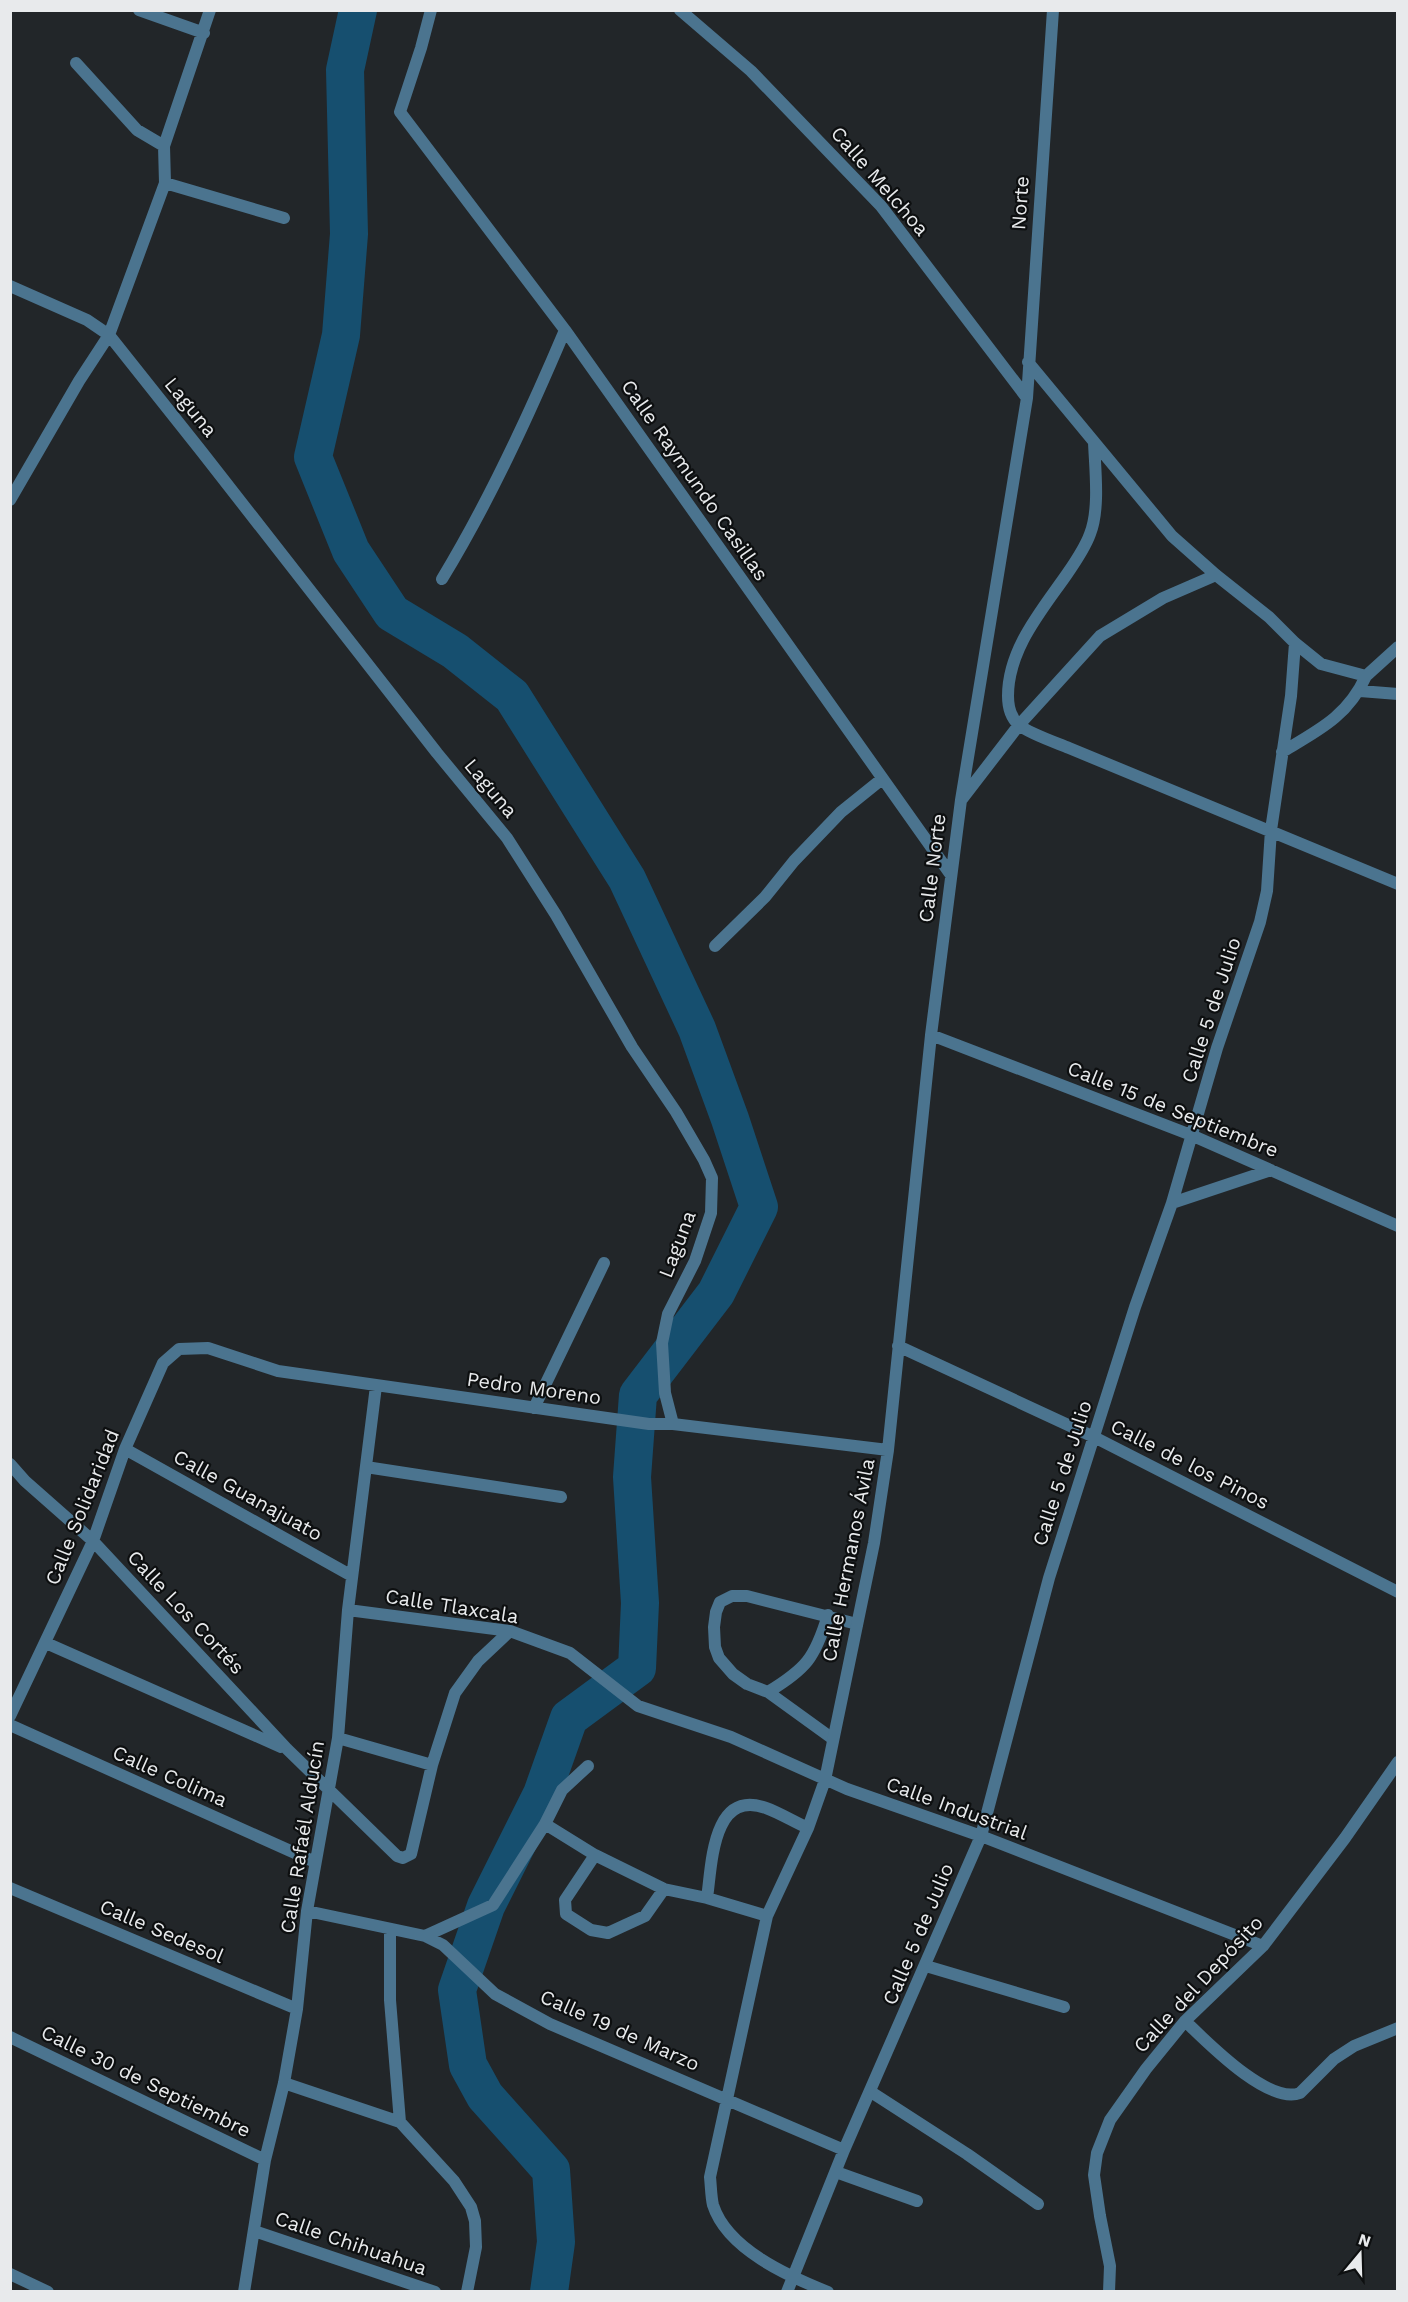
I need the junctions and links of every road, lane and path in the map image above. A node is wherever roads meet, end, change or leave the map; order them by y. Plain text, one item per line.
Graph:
1 (139, 10) edge
2 (210, 10) edge
3 (430, 10) edge
4 (680, 10) edge
5 (1053, 10) edge
6 (204, 33) junction
7 (76, 63) dead end
8 (164, 146) junction
9 (165, 183) junction
10 (284, 218) dead end
11 (10, 286) edge
12 (565, 330) junction
13 (109, 335) junction
14 (1028, 362) junction
15 (1027, 398) junction
16 (1094, 442) junction
17 (10, 500) edge
18 (1216, 575) junction
19 (442, 579) dead end
20 (1295, 643) junction
21 (1398, 647) edge
22 (1366, 676) junction
23 (1359, 691) junction
24 (1398, 694) edge
25 (1019, 725) junction
26 (1282, 752) junction
27 (882, 779) junction
28 (961, 800) junction
29 (1271, 830) junction
30 (951, 875) junction
31 (1398, 884) edge
32 (715, 946) dead end
33 (931, 1035) junction
34 (1191, 1135) junction
35 (1271, 1170) junction
36 (1172, 1203) junction
37 (1398, 1226) edge
38 (604, 1263) dead end
39 (898, 1346) junction
40 (178, 1349) joint
41 (376, 1386) junction
42 (534, 1408) junction
43 (672, 1424) junction
44 (1094, 1437) junction
45 (125, 1449) junction
46 (888, 1450) junction
47 (10, 1464) edge
48 (366, 1467) junction
49 (561, 1497) dead end
50 (93, 1541) junction
51 (352, 1576) junction
52 (1398, 1592) edge
53 (348, 1610) junction
54 (828, 1615) junction
55 (857, 1624) junction
56 (510, 1631) junction
57 (46, 1643) junction
58 (768, 1692) junction
59 (638, 1706) joint
60 (10, 1716) edge
61 (10, 1725) edge
62 (338, 1738) junction
63 (833, 1739) junction
64 (287, 1749) junction
65 (1398, 1762) edge
66 (432, 1765) junction
67 (588, 1766) dead end
68 (825, 1780) junction
69 (328, 1791) junction
70 (545, 1824) junction
71 (808, 1828) junction
72 (981, 1836) junction
73 (595, 1855) junction
74 (315, 1862) junction
75 (10, 1888) edge
76 (664, 1889) junction
77 (707, 1898) junction
78 (307, 1911) junction
79 (767, 1916) junction
80 (390, 1929) junction
81 (425, 1936) junction
82 (1263, 1946) junction
83 (926, 1966) junction
84 (1064, 2007) dead end
85 (297, 2008) junction
86 (1185, 2021) junction
87 (1398, 2028) edge
88 (10, 2037) edge
89 (284, 2084) junction
90 (871, 2092) junction
91 (726, 2098) junction
92 (400, 2122) junction
93 (844, 2150) junction
94 (266, 2160) junction
95 (836, 2172) junction
96 (917, 2201) dead end
97 (1038, 2204) dead end
98 (254, 2231) junction
99 (10, 2274) edge
100 (791, 2277) junction
101 (48, 2292) edge
102 (244, 2292) edge
103 (435, 2292) edge
104 (467, 2292) edge
105 (787, 2292) edge
106 (828, 2292) edge
107 (1109, 2292) edge

1 - 6 street
2 - 6 street
3 - 12 street, Calle Raymundo Casillas
4 - 15 street, Calle Melchoa
5 - 14 street, Norte
6 - 8 street
7 - 8 street
8 - 9 street
9 - 10 street
9 - 13 street
11 - 13 street, Laguna
12 - 19 street
12 - 27 street, Calle Raymundo Casillas
13 - 17 street
13 - 43 street, Laguna
14 - 15 street, Norte
14 - 16 street
15 - 28 street, Calle Norte
16 - 18 street
16 - 25 street
18 - 20 street
18 - 25 street
20 - 22 street
20 - 26 street, Calle 5 de Julio
21 - 22 street
22 - 23 street
23 - 24 street
23 - 26 street
25 - 28 street
25 - 29 street
26 - 29 street, Calle 5 de Julio
27 - 30 street, Calle Raymundo Casillas
27 - 32 street
28 - 30 street, Calle Norte
29 - 31 street
29 - 34 street, Calle 5 de Julio
30 - 33 street, Calle Norte
33 - 34 street, Calle 15 de Septiembre
33 - 39 street, Calle Norte
34 - 35 street, Calle 15 de Septiembre
34 - 36 street, Calle 5 de Julio
35 - 36 street
35 - 37 street, Calle 15 de Septiembre
36 - 44 street, Calle 5 de Julio
38 - 42 street
39 - 44 street, Calle de los Pinos
39 - 46 street, Calle Hermanos Ávila
40 - 41 street, Pedro Moreno
40 - 45 street, Calle Solidaridad
41 - 42 street, Pedro Moreno
41 - 48 street, Calle Rafaél Alducín
42 - 43 street, Pedro Moreno
43 - 46 street, Pedro Moreno
44 - 52 street, Calle de los Pinos
44 - 72 street, Calle 5 de Julio
45 - 50 street, Calle Solidaridad
45 - 51 street, Calle Guanajuato
46 - 55 street, Calle Hermanos Ávila
47 - 50 street, Calle Los Cortés
48 - 49 street
48 - 51 street, Calle Rafaél Alducín
50 - 57 street, Calle Solidaridad
50 - 64 street, Calle Los Cortés
51 - 53 street, Calle Rafaél Alducín
53 - 56 street, Calle Tlaxcala
53 - 62 street, Calle Rafaél Alducín
54 - 55 street
54 - 58 street
54 - 58 street
55 - 63 street, Calle Hermanos Ávila
56 - 59 street, Calle Tlaxcala
56 - 66 street
57 - 60 street, Calle Solidaridad
57 - 64 street
58 - 63 street
59 - 68 street, Calle Industrial
61 - 74 street, Calle Colima
62 - 66 street
62 - 69 street, Calle Rafaél Alducín
63 - 68 street, Calle Hermanos Ávila
64 - 69 street, Calle Los Cortés
65 - 82 street, Calle del Depósito
66 - 69 street, Calle Los Cortés
67 - 70 street
68 - 71 street, Calle Hermanos Ávila
68 - 72 street, Calle Industrial
69 - 74 street, Calle Rafaél Alducín
70 - 73 street
70 - 81 street
71 - 77 street
71 - 79 street, Calle Hermanos Ávila
72 - 82 street, Calle Industrial
72 - 83 street, Calle 5 de Julio
73 - 76 street
73 - 76 street
74 - 78 street, Calle Rafaél Alducín
75 - 85 street, Calle Sedesol
76 - 77 street
77 - 79 street
78 - 80 street, Calle 19 de Marzo
78 - 85 street, Calle Rafaél Alducín
79 - 91 street, Calle Hermanos Ávila
80 - 81 street, Calle 19 de Marzo
80 - 92 street
81 - 91 street, Calle 19 de Marzo
82 - 86 street, Calle del Depósito
83 - 84 street
83 - 90 street, Calle 5 de Julio
85 - 89 street, Calle Rafaél Alducín
86 - 87 street
86 - 107 street, Calle del Depósito
88 - 94 street, Calle 30 de Septiembre
89 - 92 street
89 - 94 street, Calle Rafaél Alducín
90 - 93 street, Calle 5 de Julio
90 - 97 street
91 - 93 street, Calle 19 de Marzo
91 - 100 street
92 - 104 street
93 - 95 street, Calle 5 de Julio
94 - 98 street, Calle Rafaél Alducín
95 - 96 street
95 - 100 street, Calle 5 de Julio
98 - 102 street, Calle Rafaél Alducín
98 - 103 street, Calle Chihuahua
99 - 101 street
100 - 105 street, Calle 5 de Julio
100 - 106 street

